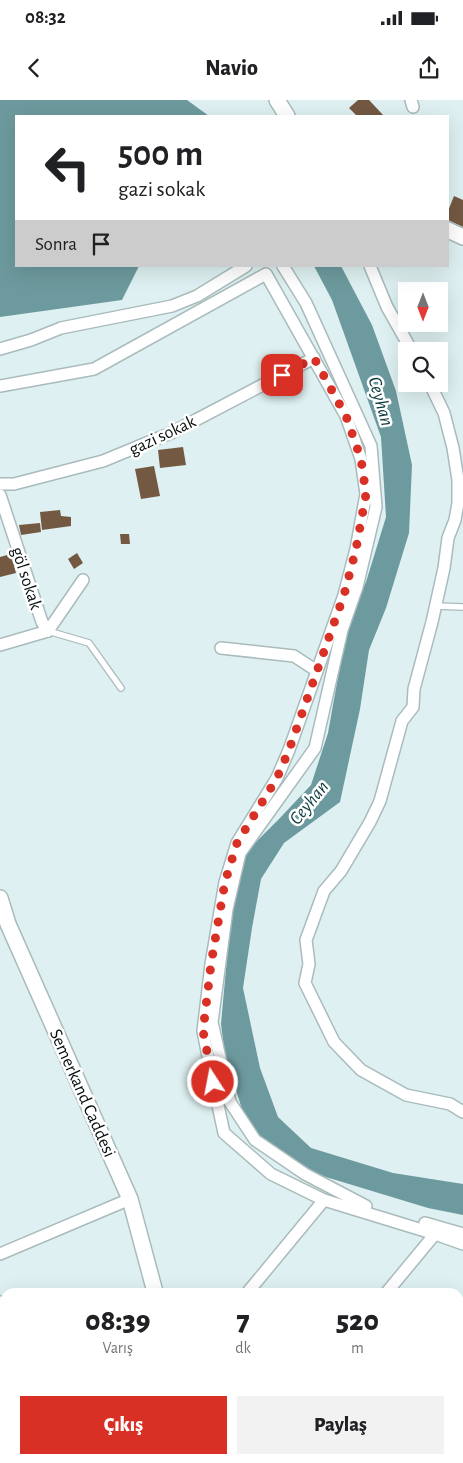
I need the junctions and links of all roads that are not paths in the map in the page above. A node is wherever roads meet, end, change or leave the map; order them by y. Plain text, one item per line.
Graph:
1 (277, 100) edge
2 (286, 115) edge
3 (449, 230) edge
4 (463, 237) edge
5 (244, 267) edge
6 (284, 267) edge
7 (370, 267) edge
8 (407, 342) edge
9 (0, 349) edge
10 (314, 358) junction
11 (0, 386) edge
12 (434, 392) edge
13 (459, 457) edge
14 (0, 484) edge
15 (0, 495) edge
16 (83, 580) dead end
17 (436, 606) junction
18 (463, 607) edge
19 (48, 631) junction
20 (0, 645) edge
21 (221, 648) dead end
22 (317, 671) junction
23 (121, 688) dead end
24 (0, 898) edge
25 (4, 924) edge
26 (463, 1112) edge
27 (130, 1199) junction
28 (324, 1200) junction
29 (434, 1234) junction
30 (463, 1234) edge
31 (463, 1244) edge
32 (0, 1254) edge
33 (154, 1288) edge
34 (251, 1288) edge
35 (390, 1288) edge

1 - 2 street
3 - 4 street
5 - 9 street
6 - 30 street
7 - 8 street
10 - 11 street
10 - 14 street, gazi sokak
10 - 22 street
12 - 13 street
13 - 17 street
15 - 19 street, göl sokak
16 - 19 street
17 - 18 lane
17 - 26 street
19 - 20 street
19 - 23 lane
21 - 22 street
22 - 28 street
24 - 25 street, Semerkand Caddesi
25 - 27 street, Semerkand Caddesi
27 - 32 street
27 - 33 street, Semerkand Caddesi
28 - 29 street
28 - 34 street
29 - 31 street
29 - 35 street

